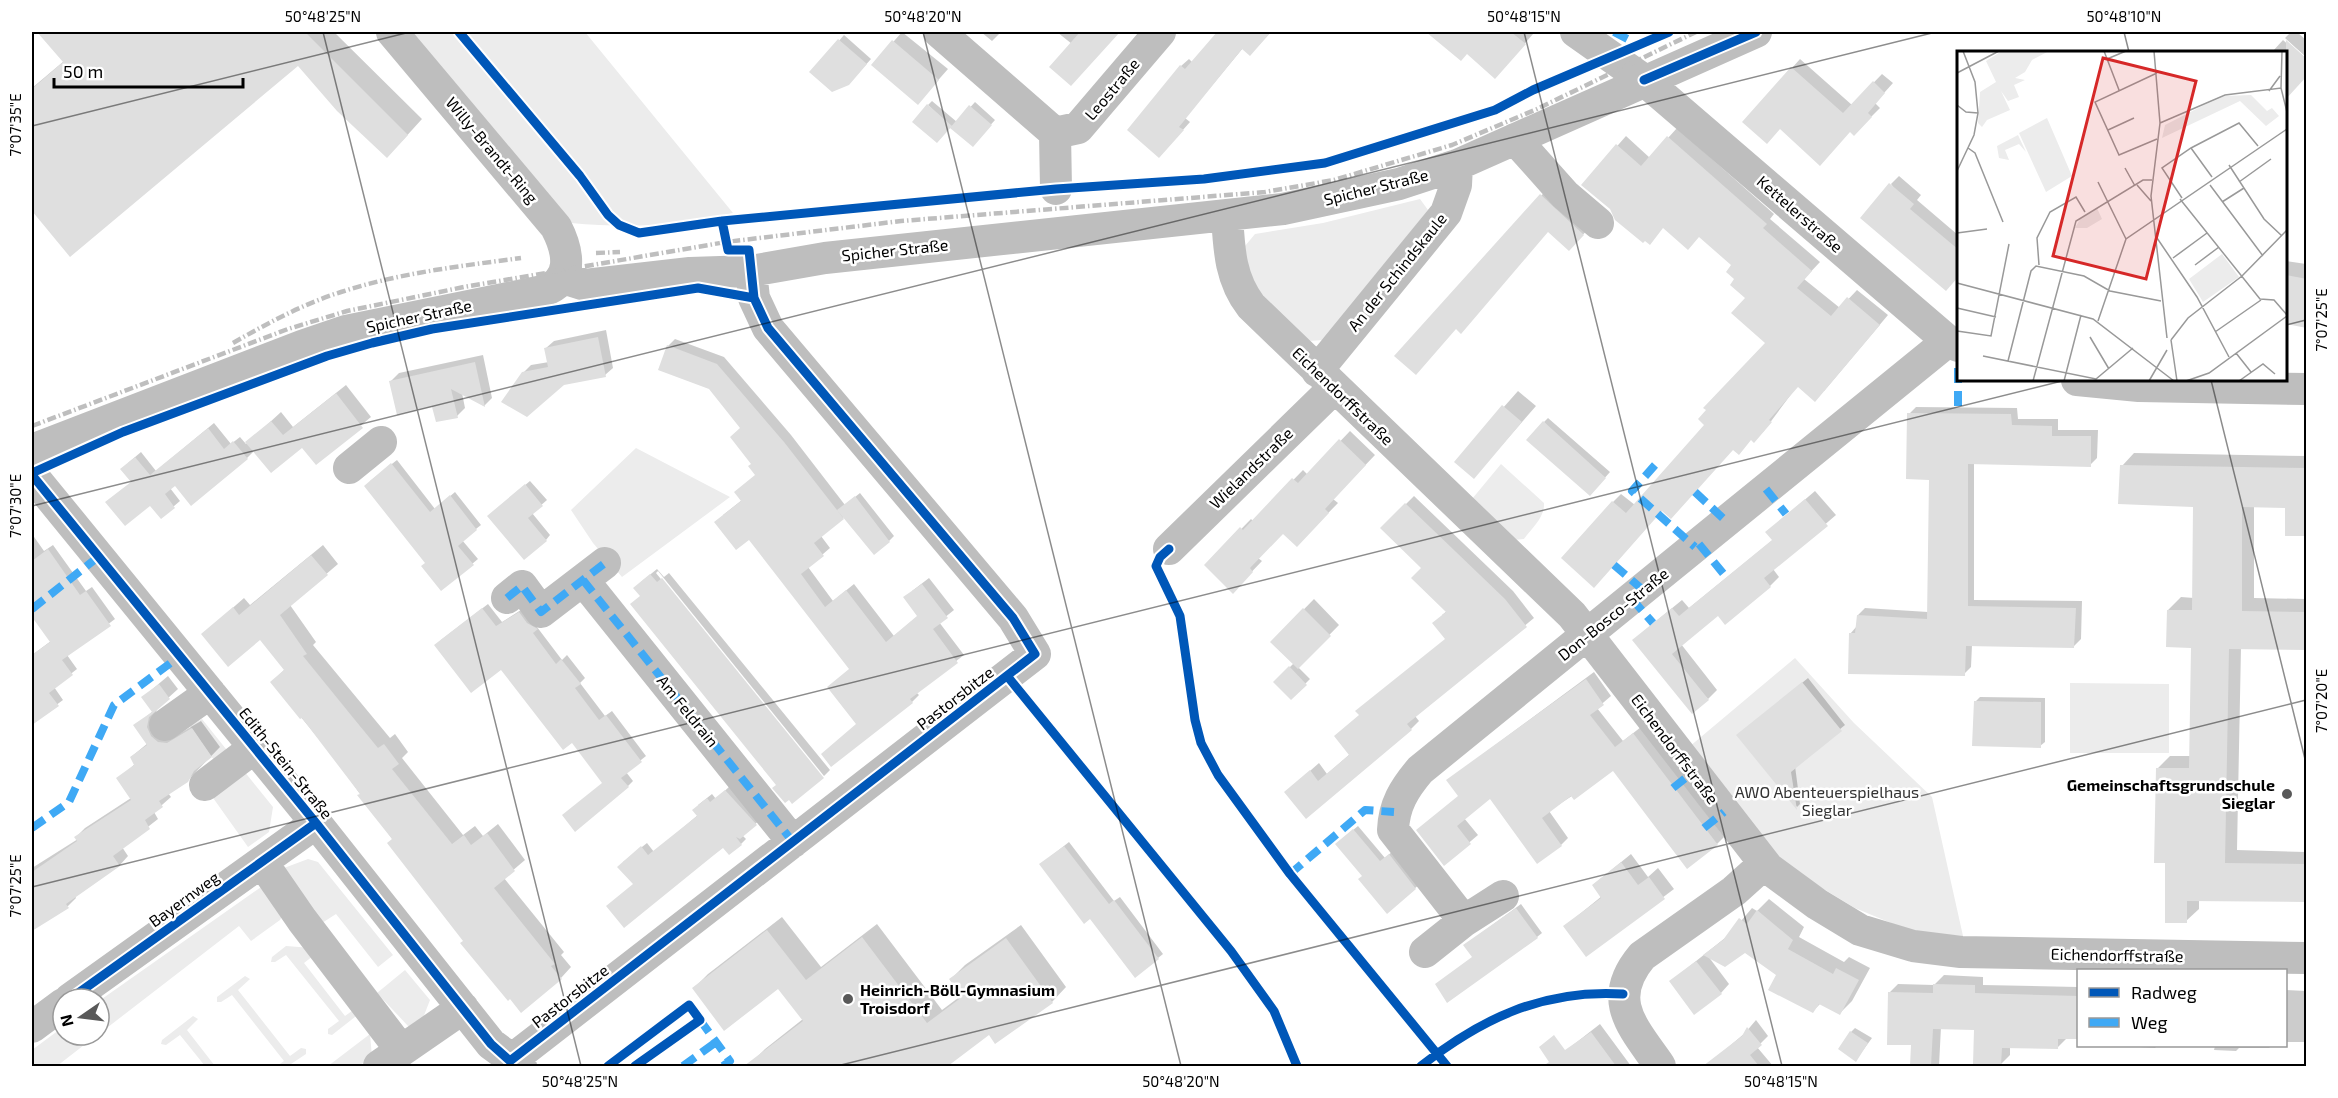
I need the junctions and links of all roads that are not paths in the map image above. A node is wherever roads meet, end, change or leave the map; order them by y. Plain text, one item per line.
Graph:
1 (392, 32) edge
2 (939, 32) edge
3 (1160, 32) edge
4 (1576, 32) edge
5 (1756, 32) edge
6 (1644, 80) junction
7 (1055, 133) junction
8 (1515, 139) junction
9 (1457, 165) junction
10 (1056, 189) dead end
11 (1227, 215) junction
12 (1598, 223) dead end
13 (751, 271) junction
14 (563, 278) junction
15 (1953, 344) edge
16 (1325, 379) junction
17 (2086, 381) edge
18 (2307, 389) edge
19 (381, 442) dead end
20 (32, 450) edge
21 (350, 468) dead end
22 (32, 475) edge
23 (1169, 549) dead end
24 (507, 598) dead end
25 (1589, 635) junction
26 (210, 693) junction
27 (165, 725) dead end
28 (254, 748) junction
29 (205, 785) dead end
30 (316, 823) junction
31 (793, 842) junction
32 (262, 862) junction
33 (1764, 864) junction
34 (1503, 896) dead end
35 (1464, 921) junction
36 (1425, 952) dead end
37 (2307, 958) edge
38 (87, 987) edge
39 (463, 1008) junction
40 (51, 1013) edge
41 (32, 1027) edge
42 (390, 1058) edge
43 (515, 1064) edge
44 (1660, 1066) edge

1 - 14 street, Willy-Brandt-Ring
2 - 7 street
3 - 7 street, Leostraße
4 - 6 street, Kettelerstraße
5 - 6 street, Spicher Straße
6 - 8 street, Spicher Straße
6 - 15 street, Kettelerstraße
7 - 10 street
8 - 9 street, Spicher Straße
8 - 12 street
9 - 11 street, Spicher Straße
9 - 16 street, An der Schindskaule
11 - 13 street, Spicher Straße
11 - 16 street, Eichendorffstraße
13 - 14 street, Spicher Straße
13 - 31 street, Pastorsbitze
14 - 20 street, Spicher Straße
15 - 25 street, Don-Bosco-Straße
16 - 23 street, Wielandstraße
16 - 25 street, Eichendorffstraße
17 - 18 street
19 - 21 street
22 - 26 street, Edith-Stein-Straße
24 - 31 street, Am Feldrain
25 - 33 street, Eichendorffstraße
25 - 35 street, Don-Bosco-Straße
26 - 27 street
26 - 28 street, Edith-Stein-Straße
28 - 29 street
28 - 30 street, Edith-Stein-Straße
30 - 32 street, Bayernweg
30 - 39 street, Edith-Stein-Straße
31 - 43 street, Pastorsbitze
32 - 38 street, Bayernweg
32 - 42 street
33 - 37 street, Eichendorffstraße
33 - 44 street
34 - 35 street
35 - 36 street
39 - 42 street
39 - 43 street, Edith-Stein-Straße
40 - 41 street

